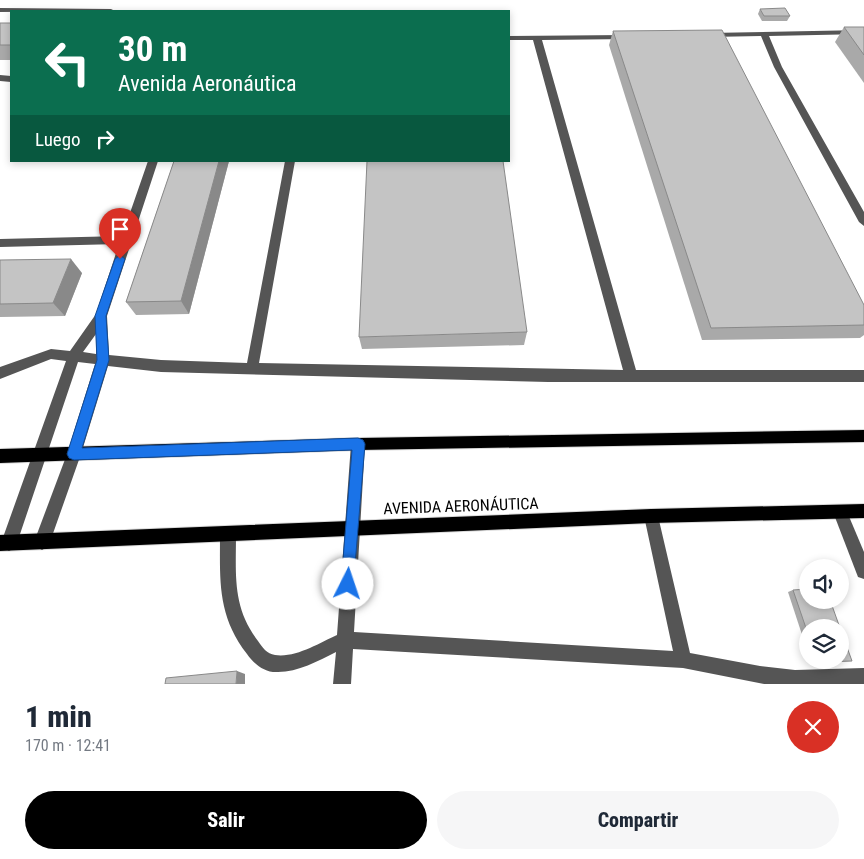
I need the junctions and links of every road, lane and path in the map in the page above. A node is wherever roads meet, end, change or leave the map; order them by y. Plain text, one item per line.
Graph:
1 (864, 32) edge
2 (764, 34) junction
3 (695, 36) edge
4 (636, 37) edge
5 (510, 38) edge
6 (536, 38) junction
7 (153, 162) edge
8 (290, 162) edge
9 (864, 222) edge
10 (126, 240) junction
11 (0, 243) edge
12 (101, 316) junction
13 (74, 355) junction
14 (103, 360) junction
15 (252, 368) junction
16 (0, 373) edge
17 (864, 376) edge
18 (631, 377) junction
19 (864, 436) edge
20 (358, 444) junction
21 (74, 454) junction
22 (39, 455) junction
23 (0, 456) edge
24 (864, 511) edge
25 (840, 512) junction
26 (651, 516) junction
27 (352, 527) junction
28 (228, 534) junction
29 (42, 542) junction
30 (4, 543) edge
31 (864, 572) edge
32 (345, 640) junction
33 (683, 660) junction
34 (864, 677) edge
35 (342, 684) edge

1 - 2 street
2 - 3 street
2 - 9 street
4 - 6 street
5 - 6 street
6 - 18 street
7 - 10 street
8 - 15 street
10 - 11 street
10 - 12 street
12 - 13 street
12 - 14 street
13 - 14 street
13 - 16 street
13 - 22 street
14 - 15 street
14 - 21 street
15 - 18 street
17 - 18 street
19 - 20 main road
20 - 21 main road
20 - 27 street
21 - 22 main road
21 - 29 street
22 - 23 main road
22 - 30 street
24 - 25 main road, AVENIDA AERONÁUTICA
25 - 26 main road, AVENIDA AERONÁUTICA
25 - 31 street
26 - 27 main road, AVENIDA AERONÁUTICA
26 - 33 street
27 - 28 main road, AVENIDA AERONÁUTICA
27 - 32 street
28 - 29 main road, AVENIDA AERONÁUTICA
28 - 32 street
29 - 30 main road, AVENIDA AERONÁUTICA
32 - 33 street
32 - 35 street
33 - 34 street

